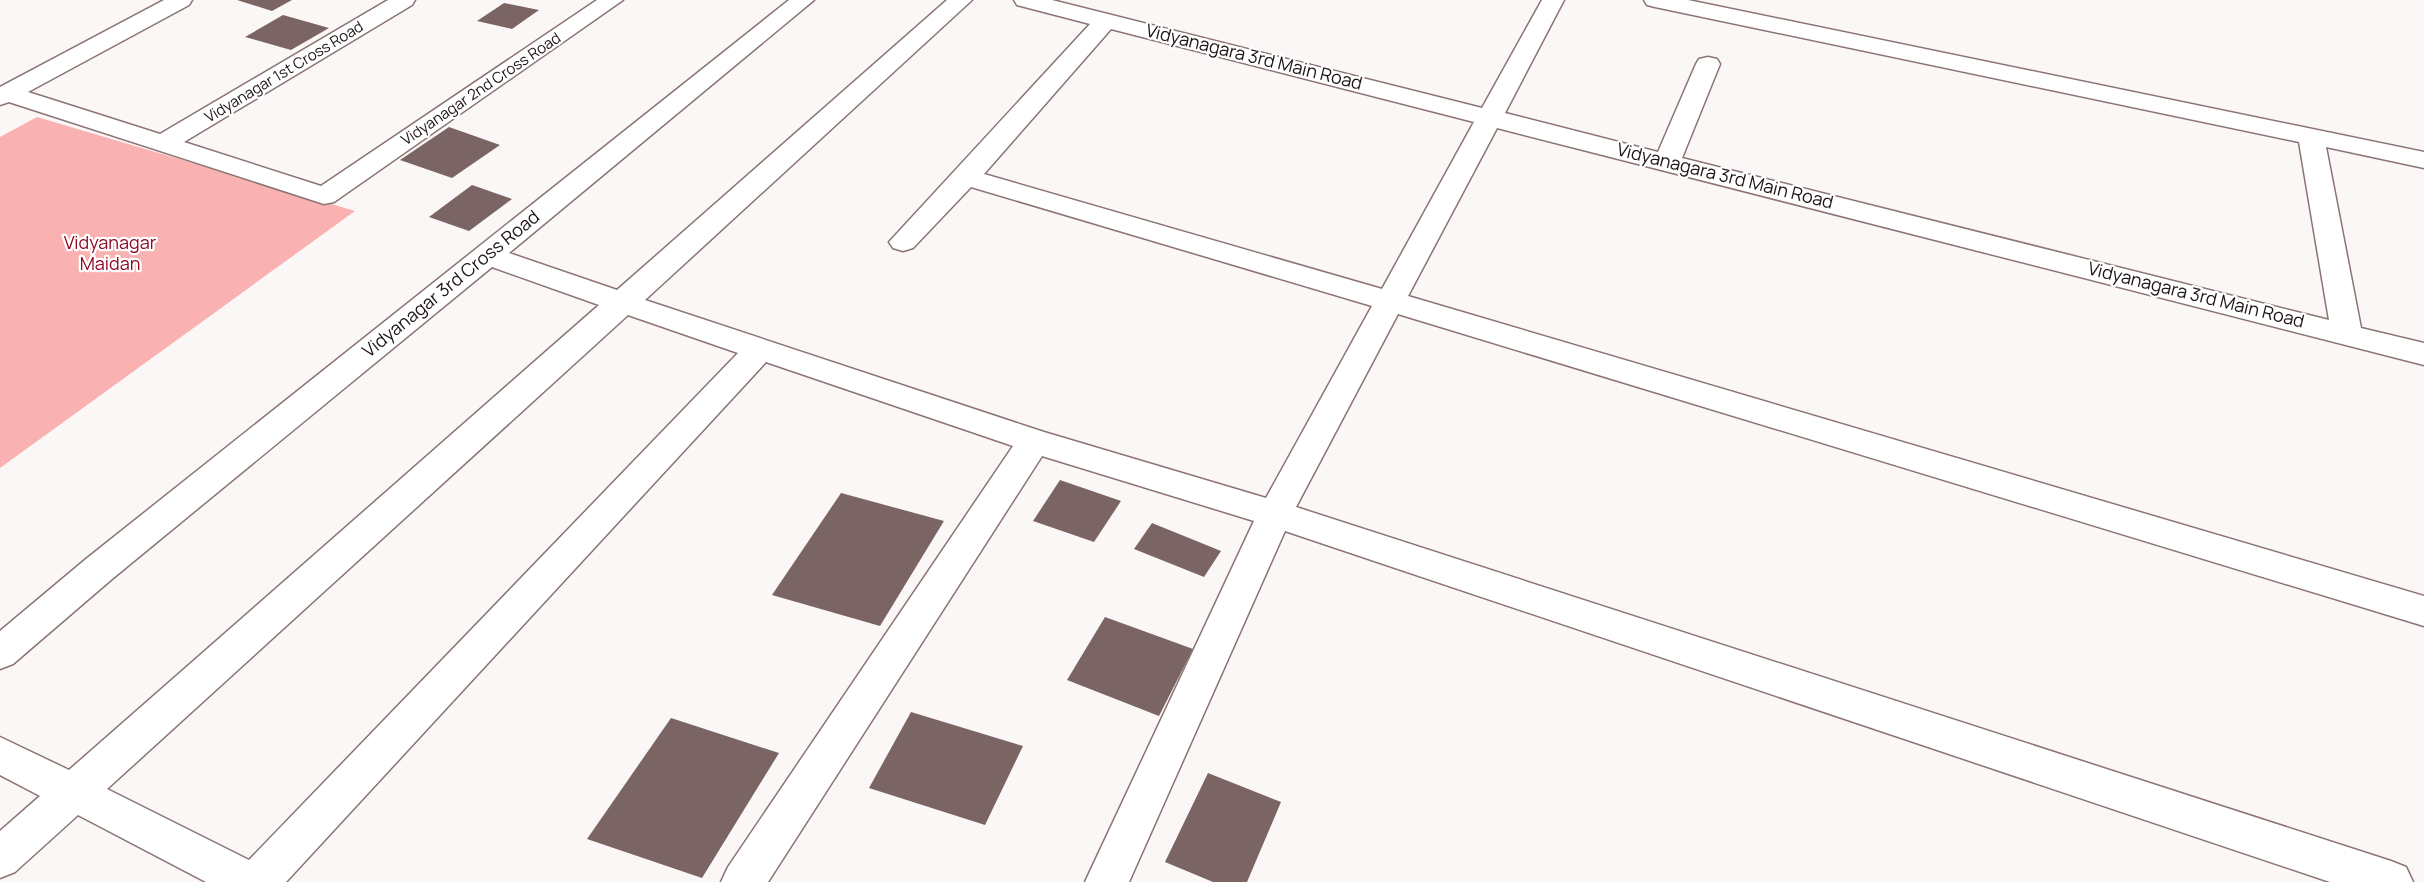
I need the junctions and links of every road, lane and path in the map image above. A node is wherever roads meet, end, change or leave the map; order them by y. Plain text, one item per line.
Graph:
1 (181, 0) edge
2 (404, 0) edge
3 (612, 0) edge
4 (803, 0) edge
5 (961, 0) edge
6 (1025, 0) edge
7 (1553, 0) edge
8 (1655, 0) edge
9 (1703, 5) edge
10 (1107, 20) junction
11 (1708, 64) dead end
12 (3, 95) edge
13 (1491, 117) junction
14 (2311, 137) junction
15 (164, 143) junction
16 (2424, 160) edge
17 (1667, 161) junction
18 (966, 177) junction
19 (903, 242) dead end
20 (488, 255) junction
21 (1389, 301) junction
22 (622, 303) junction
23 (2348, 333) junction
24 (760, 349) junction
25 (2424, 354) edge
26 (1034, 441) junction
27 (1275, 514) junction
28 (2424, 611) edge
29 (0, 653) edge
30 (0, 755) edge
31 (72, 791) junction
32 (0, 858) edge
33 (249, 882) edge
34 (257, 882) edge
35 (743, 882) edge
36 (1107, 882) edge
37 (2391, 882) edge

1 - 12 street
2 - 15 street, Vidyanagar 1st Cross Road
3 - 15 street, Vidyanagar 2nd Cross Road
4 - 20 street, Vidyanagar 3rd Cross Road
5 - 22 street
6 - 10 street, Vidyanagara 3rd Main Road
7 - 13 street
8 - 9 street
9 - 14 street
10 - 13 street, Vidyanagara 3rd Main Road
10 - 18 street
11 - 17 street
12 - 15 street
13 - 17 street, Vidyanagara 3rd Main Road
13 - 21 street
14 - 16 street
14 - 23 street
17 - 23 street, Vidyanagara 3rd Main Road
18 - 19 street
18 - 21 street
20 - 22 street
20 - 29 street, Vidyanagar 3rd Cross Road
21 - 27 street
21 - 28 street
22 - 24 street
22 - 31 street
23 - 25 street, Vidyanagara 3rd Main Road
24 - 26 street
24 - 34 street
26 - 27 street
26 - 35 street
27 - 36 street
27 - 37 street
30 - 31 street
31 - 32 street
31 - 33 street

